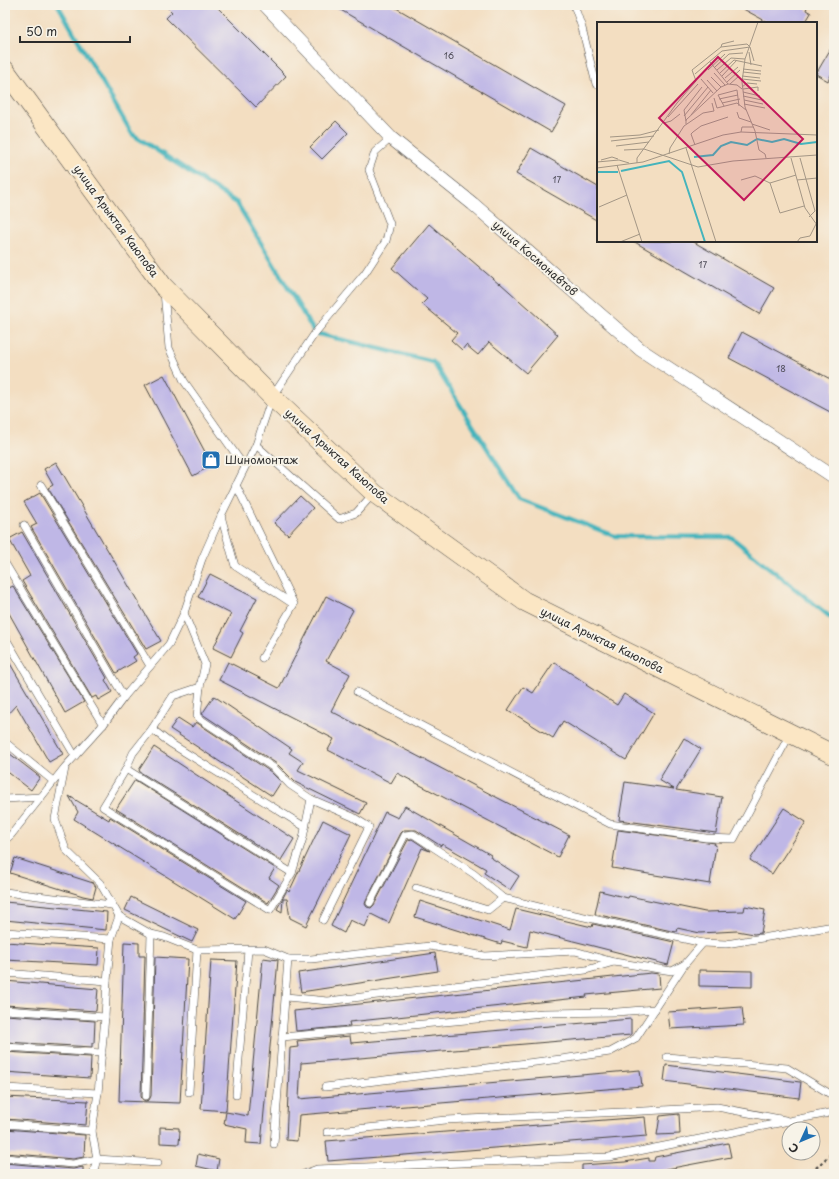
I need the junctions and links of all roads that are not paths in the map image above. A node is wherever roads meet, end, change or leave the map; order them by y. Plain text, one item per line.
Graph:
1 (265, 5) edge
2 (574, 5) edge
3 (5, 70) edge
4 (597, 84) edge
5 (391, 138) junction
6 (163, 286) junction
7 (272, 397) junction
8 (256, 445) junction
9 (244, 466) junction
10 (834, 477) edge
11 (41, 485) dead end
12 (236, 485) junction
13 (374, 493) junction
14 (221, 516) junction
15 (24, 525) dead end
16 (5, 563) edge
17 (294, 604) junction
18 (184, 613) junction
19 (5, 637) edge
20 (262, 658) dead end
21 (150, 666) junction
22 (200, 687) junction
23 (357, 692) dead end
24 (124, 697) junction
25 (103, 725) junction
26 (152, 728) junction
27 (790, 734) junction
28 (5, 742) edge
29 (834, 755) edge
30 (75, 756) junction
31 (65, 767) junction
32 (126, 770) junction
33 (54, 780) junction
34 (41, 797) junction
35 (5, 799) edge
36 (311, 799) junction
37 (305, 827) junction
38 (5, 840) edge
39 (292, 873) junction
40 (416, 888) dead end
41 (5, 892) edge
42 (503, 898) junction
43 (370, 903) dead end
44 (112, 905) junction
45 (119, 916) junction
46 (323, 920) dead end
47 (834, 926) edge
48 (5, 932) edge
49 (152, 934) junction
50 (111, 939) junction
51 (703, 943) junction
52 (197, 950) junction
53 (248, 950) junction
54 (288, 959) junction
55 (614, 962) junction
56 (685, 964) junction
57 (5, 973) edge
58 (107, 981) junction
59 (286, 997) junction
60 (655, 1009) junction
61 (5, 1010) edge
62 (105, 1017) junction
63 (282, 1037) junction
64 (5, 1047) edge
65 (102, 1053) junction
66 (667, 1057) dead end
67 (325, 1087) dead end
68 (5, 1088) edge
69 (189, 1092) dead end
70 (98, 1093) junction
71 (236, 1095) dead end
72 (146, 1096) dead end
73 (834, 1098) edge
74 (834, 1112) edge
75 (789, 1121) joint
76 (781, 1123) edge
77 (5, 1124) edge
78 (92, 1131) junction
79 (327, 1132) dead end
80 (274, 1144) dead end
81 (5, 1158) edge
82 (97, 1159) junction
83 (158, 1163) dead end
84 (93, 1174) edge
85 (304, 1174) edge

1 - 5 street, улица Космонавтов
2 - 4 lane
3 - 6 street, улица Арыктая Каюпова
5 - 7 lane
5 - 10 street, улица Космонавтов
6 - 7 street, улица Арыктая Каюпова
6 - 9 lane
7 - 8 lane
7 - 13 street, улица Арыктая Каюпова
8 - 9 lane
8 - 13 lane
9 - 12 lane
11 - 21 lane
12 - 14 lane
12 - 17 lane
13 - 27 street, улица Арыктая Каюпова
14 - 17 lane
14 - 18 lane
15 - 24 lane
16 - 25 lane
17 - 20 lane
18 - 21 lane
18 - 22 lane
19 - 30 lane
21 - 24 lane
22 - 26 lane
22 - 36 lane
23 - 27 lane
24 - 25 lane
25 - 30 lane
26 - 32 lane
26 - 37 lane
27 - 29 street, улица Арыктая Каюпова
28 - 33 lane
30 - 31 lane
31 - 33 lane
31 - 44 lane
32 - 39 lane
32 - 39 lane
33 - 34 lane
34 - 35 lane
34 - 38 lane
36 - 37 lane
36 - 46 lane
37 - 39 lane
40 - 42 lane
41 - 44 lane
42 - 43 lane
42 - 51 lane
44 - 45 lane
45 - 49 lane
45 - 50 lane
47 - 51 lane
48 - 50 lane
49 - 52 lane
49 - 72 lane
50 - 58 lane
51 - 56 lane
52 - 53 lane
52 - 69 lane
53 - 54 lane
53 - 71 lane
54 - 55 lane
54 - 59 lane
55 - 56 lane
55 - 59 lane
56 - 60 lane
57 - 58 lane
58 - 62 lane
59 - 63 lane
60 - 63 lane
60 - 67 lane
61 - 62 lane
62 - 65 lane
63 - 80 lane
64 - 65 lane
65 - 70 lane
66 - 73 lane
68 - 70 lane
70 - 78 lane
74 - 75 lane
75 - 79 lane
76 - 85 lane
77 - 78 lane
78 - 82 lane
81 - 82 lane
82 - 83 lane
82 - 84 lane

